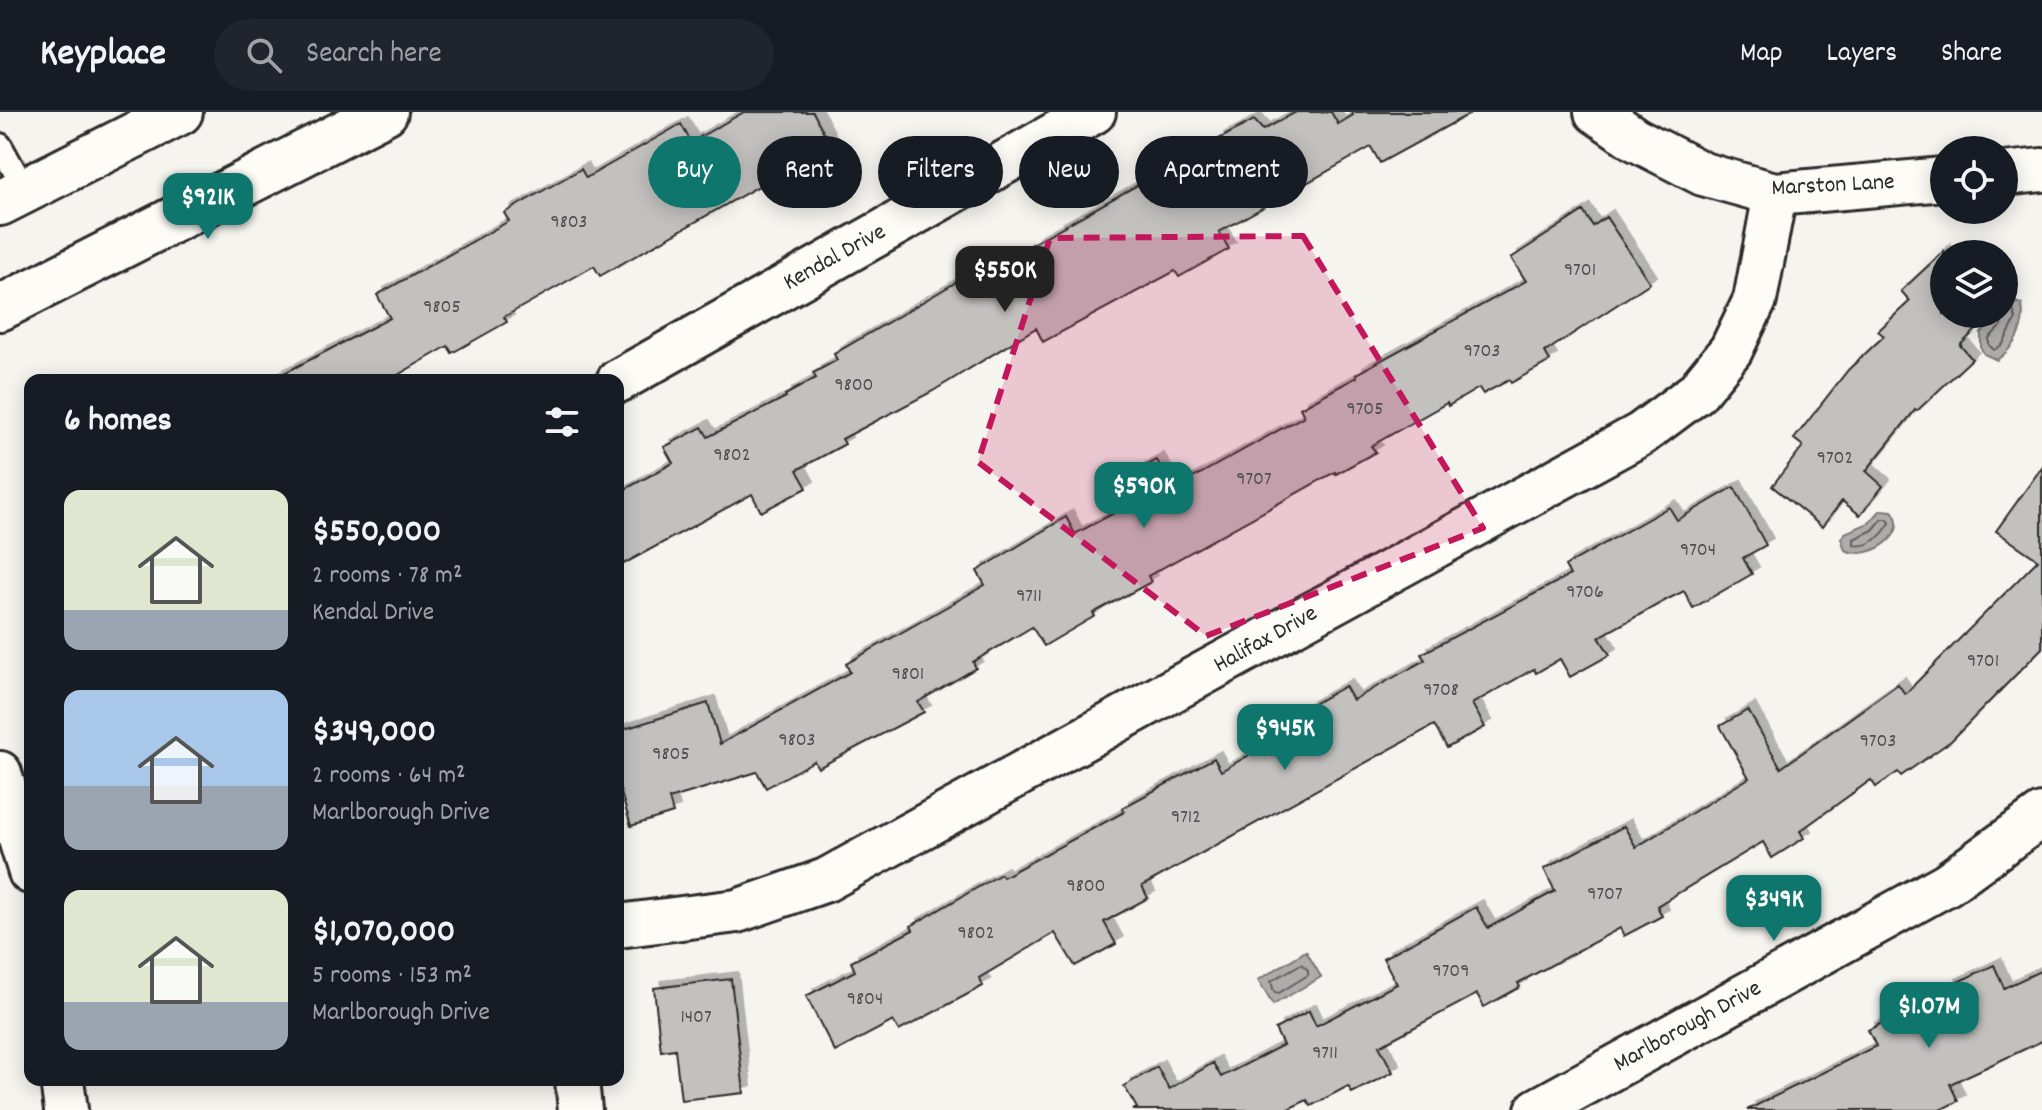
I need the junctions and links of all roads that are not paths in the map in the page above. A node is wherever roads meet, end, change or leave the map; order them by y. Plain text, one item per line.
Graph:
1 (180, 112) edge
2 (385, 112) edge
3 (1094, 112) edge
4 (1596, 112) edge
5 (0, 145) edge
6 (2042, 170) edge
7 (2018, 173) edge
8 (1930, 180) edge
9 (1775, 194) junction
10 (12, 197) edge
11 (0, 308) edge
12 (624, 378) edge
13 (12, 776) edge
14 (2042, 815) edge
15 (24, 840) edge
16 (624, 925) edge
17 (63, 1086) edge
18 (578, 1086) edge
19 (66, 1110) edge
20 (580, 1110) edge
21 (1537, 1110) edge

1 - 10 main road
2 - 11 main road
3 - 12 street, Kendal Drive
4 - 9 street, Marston Lane
5 - 10 lane
6 - 7 street
8 - 9 street, Marston Lane
9 - 16 street, Halifax Drive
13 - 15 street
14 - 21 street, Marlborough Drive
17 - 19 street
18 - 20 street

